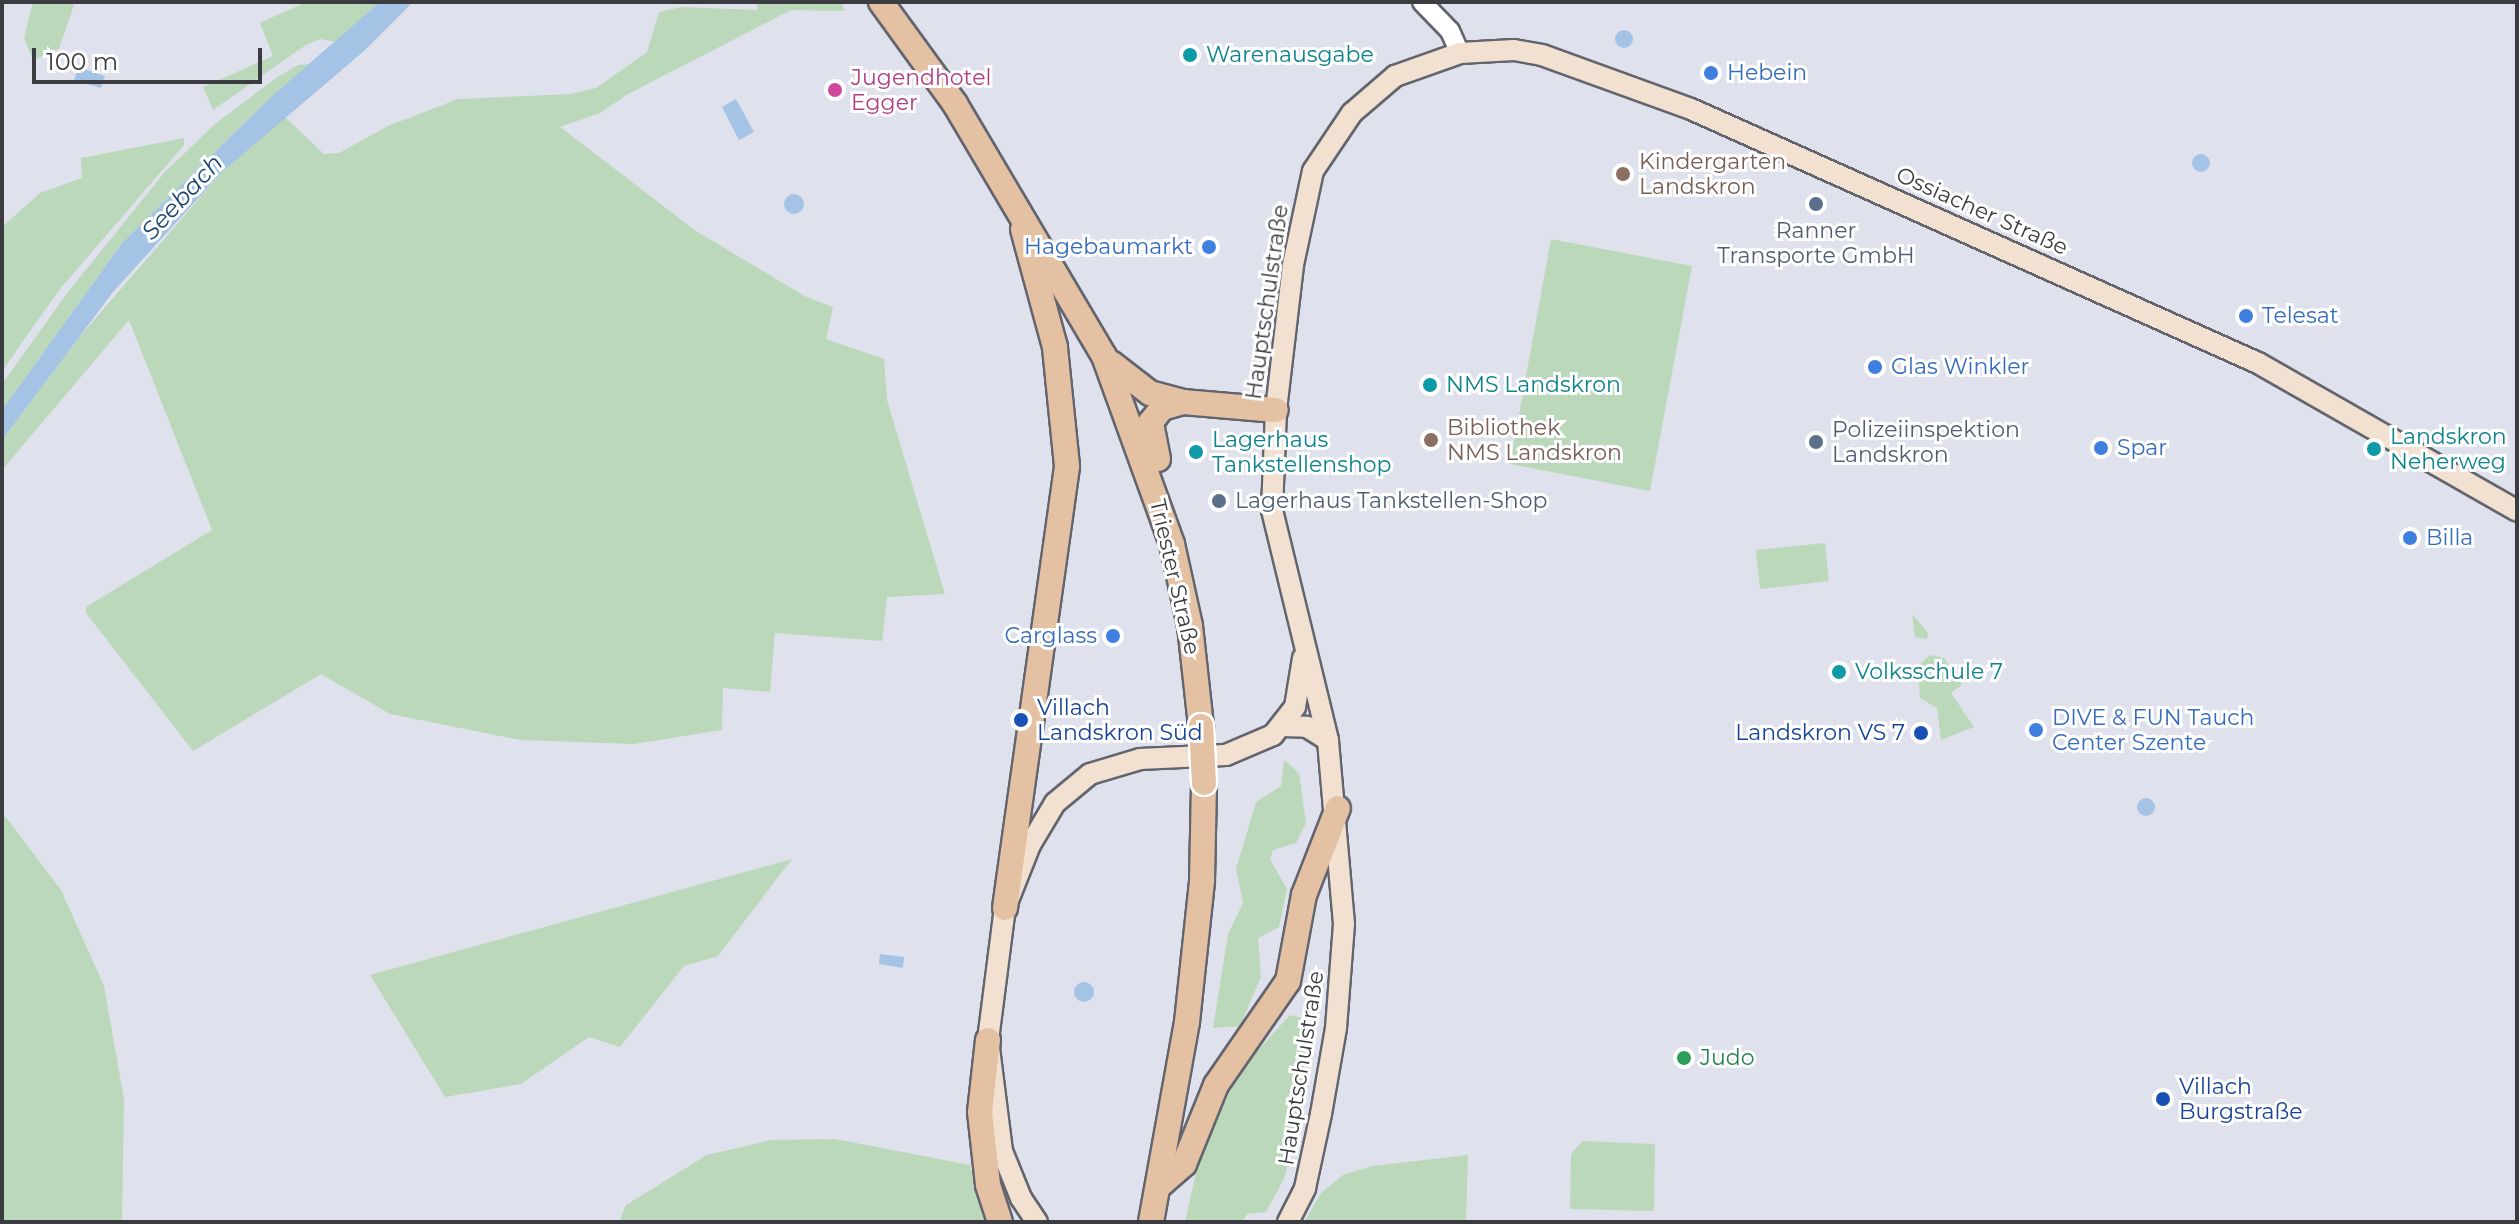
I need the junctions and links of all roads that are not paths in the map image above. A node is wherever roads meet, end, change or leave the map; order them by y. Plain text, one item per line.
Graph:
1 (881, 2) edge
2 (1422, 2) edge
3 (1460, 53) junction
4 (1014, 199) junction
5 (1104, 356) junction
6 (1183, 402) junction
7 (1276, 410) junction
8 (1158, 500) junction
9 (2517, 511) edge
10 (1301, 634) junction
11 (1283, 726) junction
12 (1328, 740) junction
13 (1338, 808) junction
14 (1005, 908) junction
15 (988, 1040) junction
16 (1160, 1185) junction
17 (1000, 1222) edge
18 (1037, 1222) edge
19 (1151, 1222) edge
20 (1288, 1222) edge

1 - 4 main road, Triester Straße
2 - 3 street
3 - 7 main road, Hauptschulstraße
3 - 9 main road, Ossiacher Straße
4 - 5 main road, Triester Straße
4 - 14 main road
5 - 6 main road
5 - 8 main road, Triester Straße
6 - 7 main road
6 - 8 main road
7 - 10 main road, Hauptschulstraße
8 - 16 main road, Triester Straße, bridge
10 - 11 main road, Hauptschulstraße
10 - 12 main road, Hauptschulstraße
11 - 12 main road
11 - 14 main road
12 - 13 main road, Hauptschulstraße
13 - 16 main road
13 - 20 main road, Hauptschulstraße
14 - 15 main road
15 - 17 main road
15 - 18 main road
16 - 19 main road, Triester Straße

